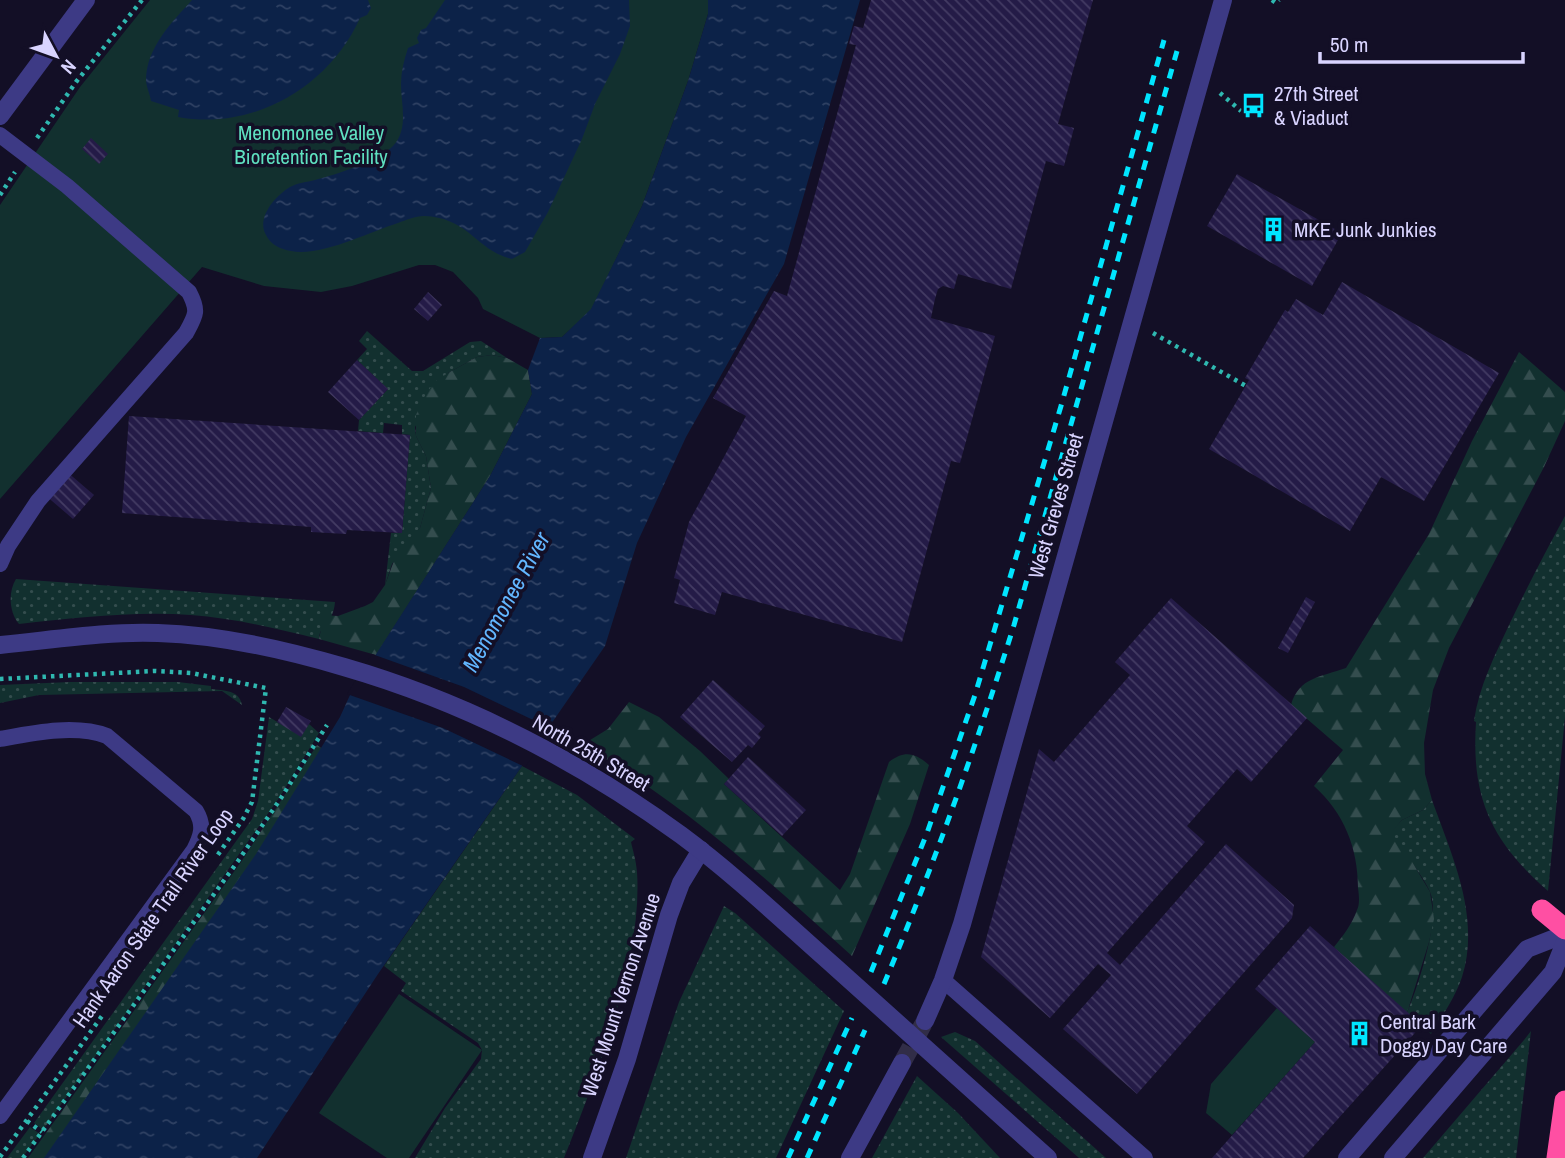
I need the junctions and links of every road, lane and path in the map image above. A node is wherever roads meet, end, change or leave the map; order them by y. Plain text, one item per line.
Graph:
1 (86, 0) edge
2 (142, 0) edge
3 (1223, 0) edge
4 (1272, 0) edge
5 (1282, 0) edge
6 (1215, 89) dead end
7 (1241, 111) dead end
8 (0, 116) edge
9 (0, 135) edge
10 (26, 153) junction
11 (0, 195) edge
12 (1153, 333) dead end
13 (1246, 386) dead end
14 (0, 564) edge
15 (0, 645) edge
16 (0, 679) edge
17 (327, 725) dead end
18 (0, 739) edge
19 (701, 850) junction
20 (212, 863) dead end
21 (1542, 910) dead end
22 (1565, 932) edge
23 (1565, 942) edge
24 (943, 980) junction
25 (110, 1005) dead end
26 (925, 1021) tunnel mouth
27 (901, 1063) tunnel mouth
28 (1565, 1101) edge
29 (0, 1116) edge
30 (27, 1121) junction
31 (42, 1132) junction
32 (0, 1157) edge
33 (23, 1158) edge
34 (592, 1158) edge
35 (850, 1158) edge
36 (1048, 1158) edge
37 (1146, 1158) edge
38 (1347, 1158) edge
39 (1394, 1158) edge
40 (1557, 1158) edge

1 - 8 street
2 - 10 path
3 - 24 street, West Greves Street
4 - 5 path
6 - 7 path
9 - 10 lane
10 - 11 path
10 - 14 lane
12 - 13 path
15 - 19 street, North 25th Street
16 - 20 path, Hank Aaron State Trail River Loop
17 - 31 path
18 - 29 lane
19 - 34 street, West Mount Vernon Avenue
19 - 36 street, North 25th Street
21 - 22 highway
22 - 38 street
23 - 39 street
24 - 26 street, West Greves Street
24 - 37 lane
25 - 30 path, Hank Aaron State Trail River Loop
27 - 35 street
28 - 40 highway
30 - 31 path
30 - 32 path, Hank Aaron State Trail River Loop
31 - 33 path

